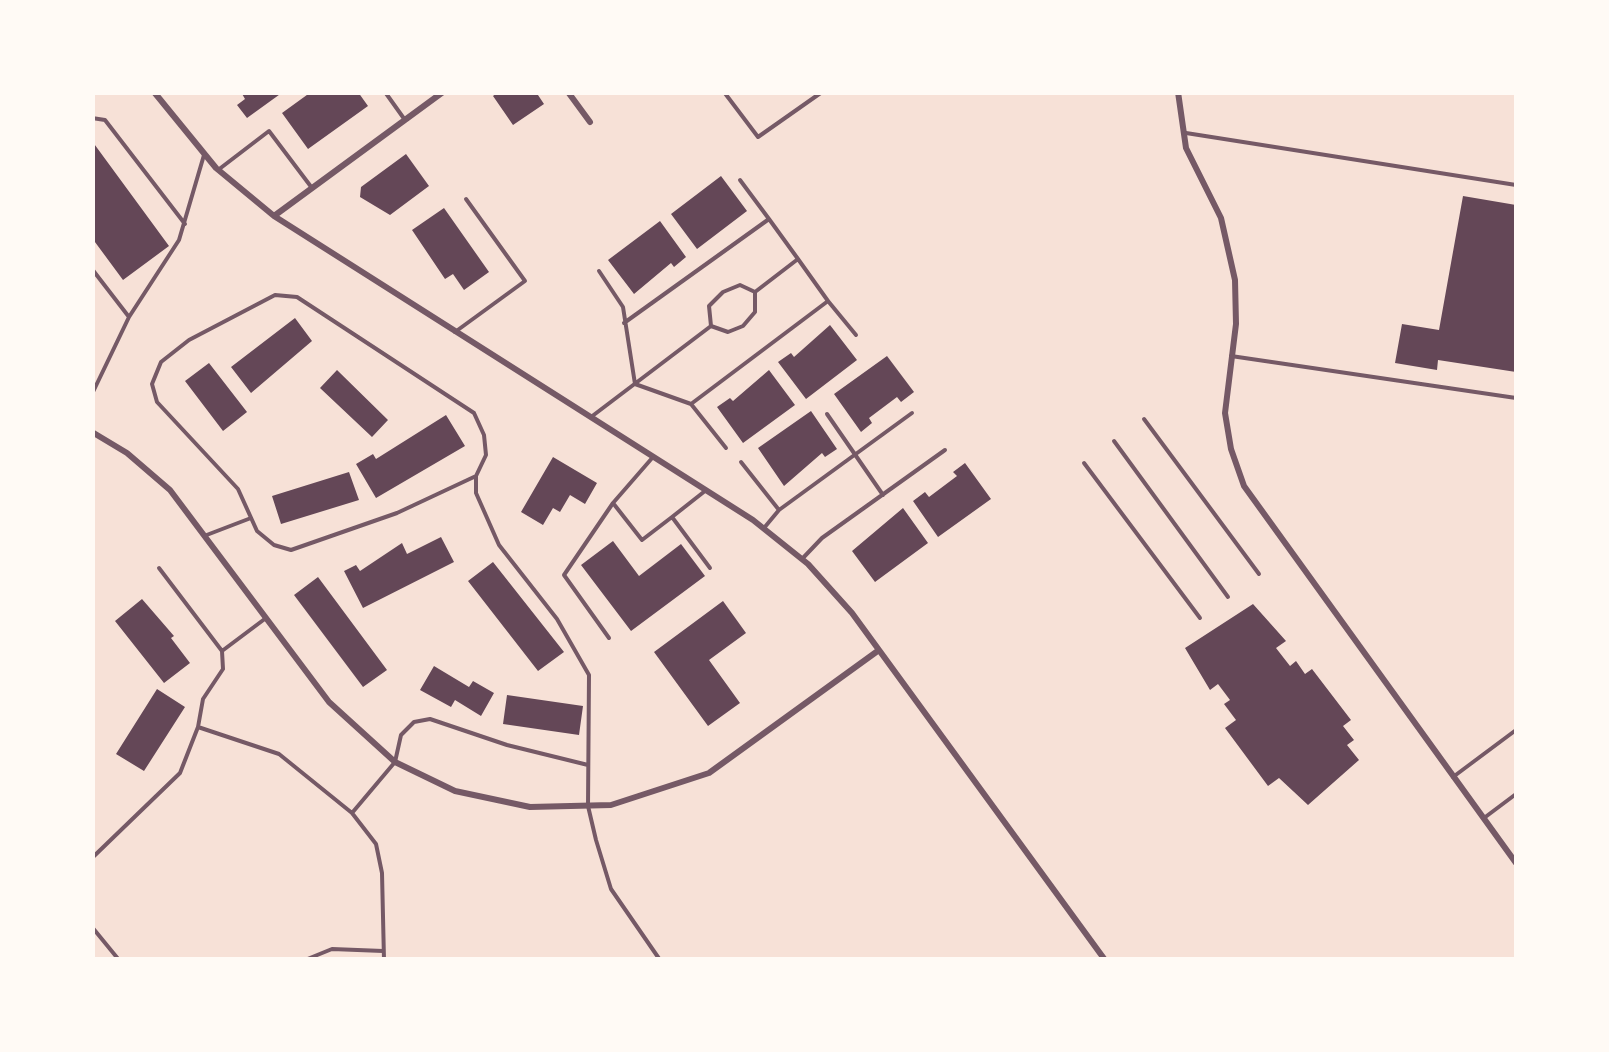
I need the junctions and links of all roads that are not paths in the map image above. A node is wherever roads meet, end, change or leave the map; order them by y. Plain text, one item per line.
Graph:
1 (154, 92) edge
2 (385, 92) edge
3 (443, 92) edge
4 (568, 92) edge
5 (724, 92) edge
6 (822, 92) edge
7 (1178, 92) edge
8 (92, 118) edge
9 (404, 120) junction
10 (590, 122) dead end
11 (1182, 132) junction
12 (204, 156) junction
13 (218, 170) junction
14 (740, 180) dead end
15 (1516, 184) edge
16 (312, 188) junction
17 (466, 199) dead end
18 (274, 216) junction
19 (769, 219) junction
20 (185, 224) junction
21 (798, 260) junction
22 (92, 269) edge
23 (599, 271) dead end
24 (755, 292) junction
25 (828, 301) junction
26 (129, 318) junction
27 (624, 323) junction
28 (710, 326) junction
29 (456, 332) junction
30 (856, 335) dead end
31 (1231, 356) junction
32 (635, 384) junction
33 (92, 394) edge
34 (1516, 398) edge
35 (691, 404) junction
36 (912, 413) dead end
37 (827, 414) dead end
38 (591, 417) junction
39 (1144, 419) dead end
40 (92, 432) edge
41 (1114, 441) dead end
42 (726, 448) dead end
43 (945, 450) dead end
44 (855, 455) junction
45 (654, 457) junction
46 (741, 462) dead end
47 (1084, 463) dead end
48 (476, 476) junction
49 (706, 490) junction
50 (883, 494) junction
51 (613, 503) junction
52 (779, 510) junction
53 (672, 517) junction
54 (250, 518) junction
55 (764, 528) junction
56 (204, 536) junction
57 (802, 559) junction
58 (159, 568) dead end
59 (710, 568) dead end
60 (1260, 574) dead end
61 (1228, 597) dead end
62 (266, 618) junction
63 (1200, 618) dead end
64 (609, 638) dead end
65 (879, 650) junction
66 (222, 651) junction
67 (198, 727) junction
68 (1516, 730) edge
69 (395, 762) junction
70 (588, 765) junction
71 (1453, 777) junction
72 (1516, 794) edge
73 (588, 806) junction
74 (352, 813) junction
75 (1483, 818) junction
76 (92, 858) edge
77 (1516, 863) edge
78 (92, 927) edge
79 (383, 952) junction
80 (119, 960) edge
81 (306, 960) edge
82 (384, 960) edge
83 (660, 960) edge
84 (1105, 960) edge

1 - 12 street
2 - 9 lane
3 - 9 street
4 - 10 street
5 - 6 lane
7 - 11 street
8 - 20 lane
9 - 16 street
11 - 15 lane
11 - 31 street
12 - 13 street
12 - 20 lane
13 - 16 lane
13 - 18 street
14 - 19 lane
16 - 18 street
17 - 29 lane
18 - 29 street
19 - 21 lane
19 - 27 lane
20 - 26 lane
21 - 24 lane
21 - 25 lane
22 - 26 lane
23 - 27 lane
24 - 28 lane
24 - 28 lane
25 - 30 lane
25 - 35 lane
26 - 33 lane
27 - 32 lane
28 - 32 lane
29 - 38 street
31 - 34 lane
31 - 71 street
32 - 35 lane
32 - 38 lane
35 - 42 lane
36 - 44 lane
37 - 44 lane
38 - 45 street
39 - 60 lane
40 - 56 street
41 - 61 lane
43 - 50 lane
44 - 50 lane
44 - 52 lane
45 - 49 street
45 - 51 lane
46 - 52 lane
47 - 63 lane
48 - 54 lane
48 - 54 lane
48 - 70 lane
49 - 53 lane
49 - 55 street
50 - 57 lane
51 - 53 lane
51 - 64 lane
52 - 55 lane
53 - 59 lane
54 - 56 lane
55 - 57 street
56 - 62 street
57 - 65 street
58 - 66 lane
62 - 66 lane
62 - 69 street
65 - 73 street
65 - 84 street
66 - 67 lane
67 - 74 lane
67 - 76 lane
68 - 71 lane
69 - 70 lane
69 - 73 street
69 - 74 lane
70 - 73 lane
71 - 75 street
72 - 75 lane
73 - 83 lane
74 - 79 lane
75 - 77 street
78 - 80 lane
79 - 81 lane
79 - 82 lane

